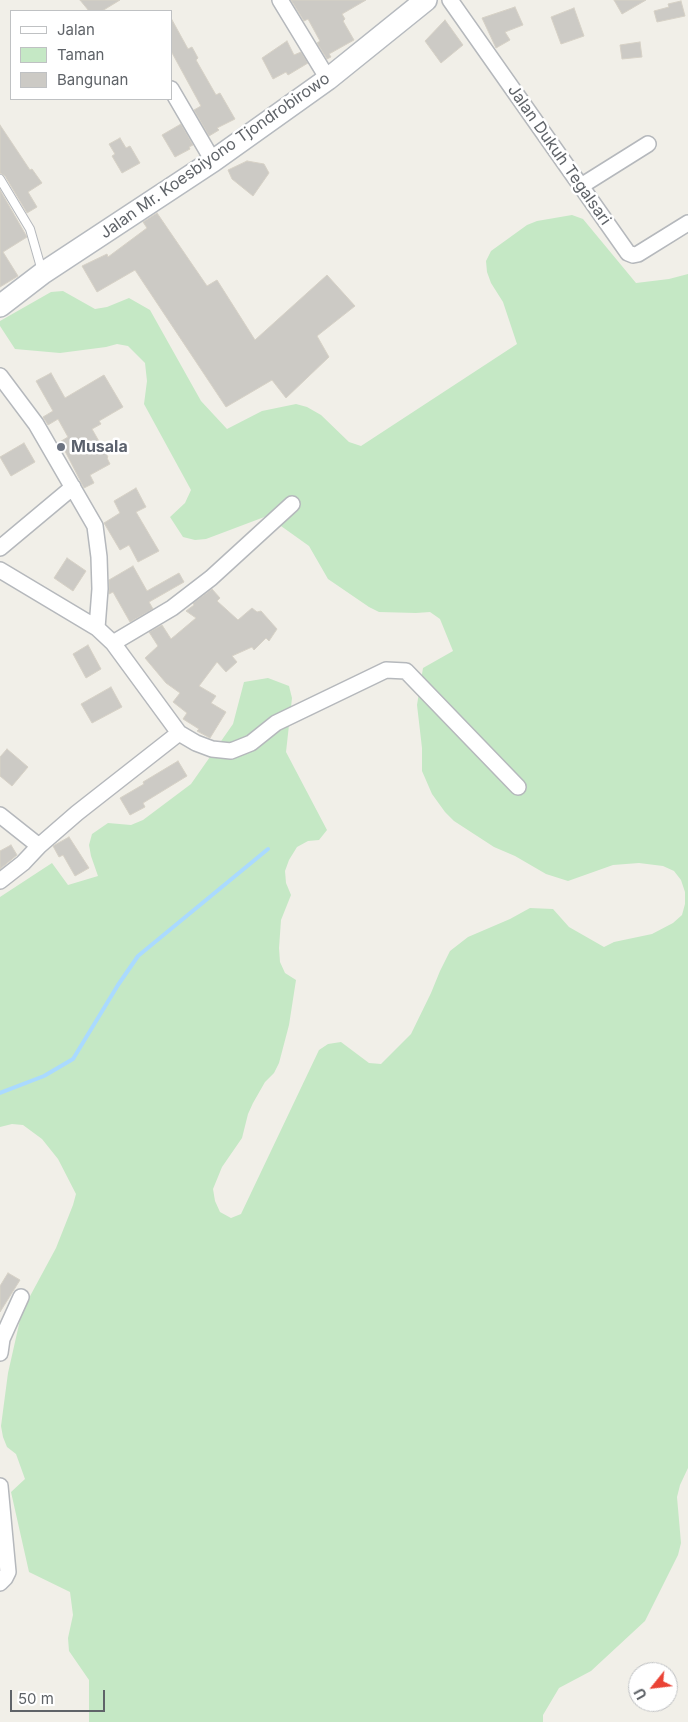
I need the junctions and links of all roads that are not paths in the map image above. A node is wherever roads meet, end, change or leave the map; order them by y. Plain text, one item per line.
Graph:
1 (280, 0) edge
2 (426, 0) edge
3 (450, 0) edge
4 (328, 79) junction
5 (172, 91) edge
6 (648, 144) dead end
7 (213, 161) junction
8 (0, 179) edge
9 (581, 186) junction
10 (688, 222) edge
11 (43, 273) junction
12 (0, 306) edge
13 (0, 376) edge
14 (73, 487) junction
15 (292, 504) dead end
16 (0, 548) edge
17 (0, 570) edge
18 (97, 628) junction
19 (113, 643) junction
20 (179, 733) junction
21 (518, 787) dead end
22 (0, 815) edge
23 (39, 846) junction
24 (0, 881) edge
25 (21, 1297) dead end
26 (0, 1353) edge
27 (0, 1486) edge
28 (0, 1583) edge

1 - 4 street
2 - 4 main road, Jalan Mr. Koesbiyono Tjondrobirowo
3 - 9 street, Jalan Dukuh Tegalsari
4 - 7 main road, Jalan Mr. Koesbiyono Tjondrobirowo
5 - 7 street
6 - 9 street
7 - 11 main road, Jalan Mr. Koesbiyono Tjondrobirowo
8 - 11 lane
9 - 10 street, Jalan Dukuh Tegalsari
11 - 12 main road, Jalan Mr. Koesbiyono Tjondrobirowo
13 - 14 street
14 - 16 street
14 - 18 street
15 - 19 street
17 - 18 street
18 - 19 street
19 - 20 street
20 - 21 street
20 - 23 street
22 - 23 street
23 - 24 street
25 - 26 street
27 - 28 street

